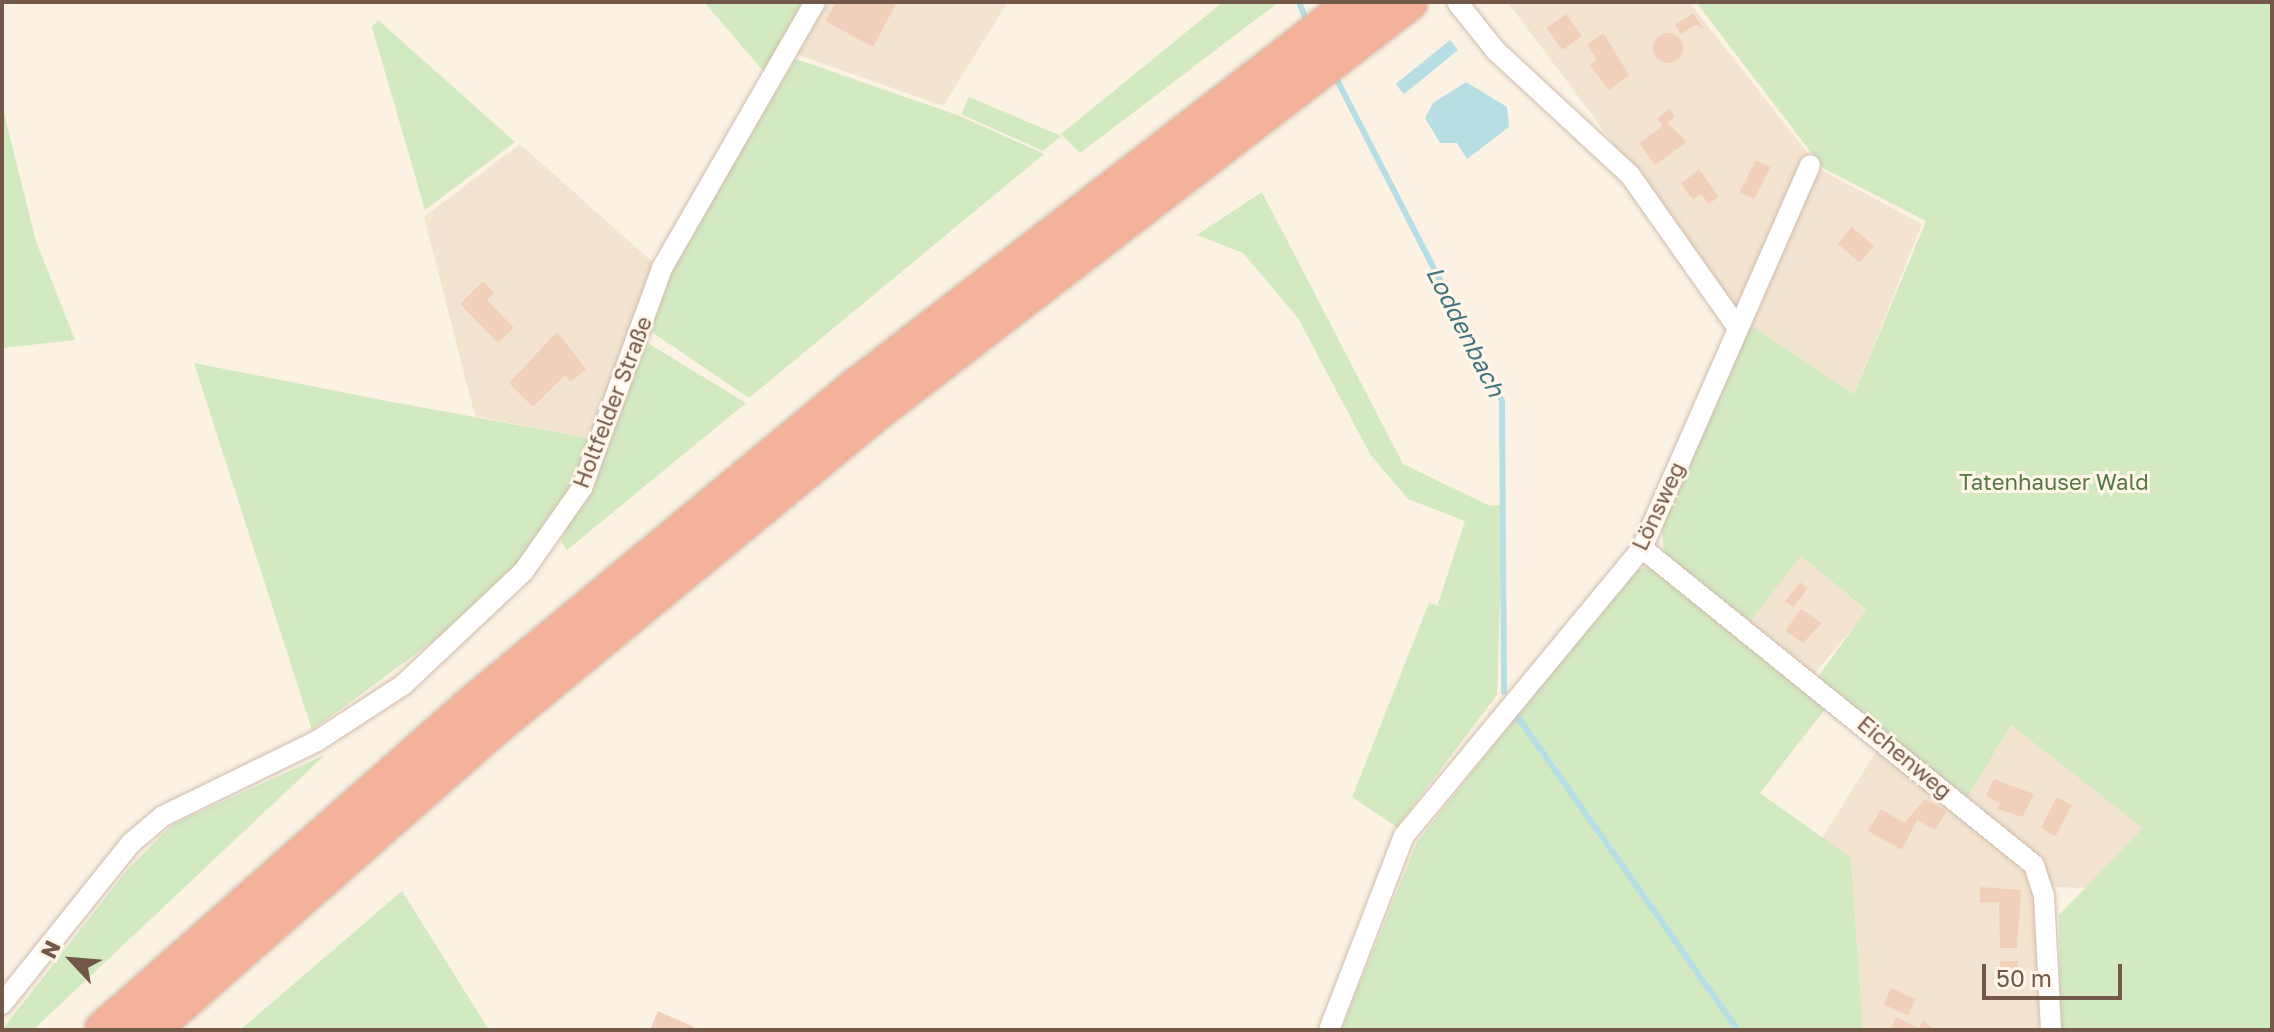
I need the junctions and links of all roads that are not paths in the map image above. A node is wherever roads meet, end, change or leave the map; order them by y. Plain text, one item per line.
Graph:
1 (815, 2) edge
2 (1408, 2) edge
3 (1457, 2) edge
4 (1344, 24) edge
5 (1298, 64) junction
6 (1810, 165) dead end
7 (1735, 324) junction
8 (1642, 548) junction
9 (2, 1004) edge
10 (104, 1030) edge
11 (150, 1030) edge
12 (1329, 1030) edge
13 (2051, 1030) edge

1 - 9 street, Holtfelder Straße
2 - 4 highway
3 - 7 street
4 - 5 highway
5 - 10 highway
5 - 11 highway
6 - 7 street, Lönsweg
7 - 8 street, Lönsweg
8 - 12 street, Lönsweg
8 - 13 street, Eichenweg

